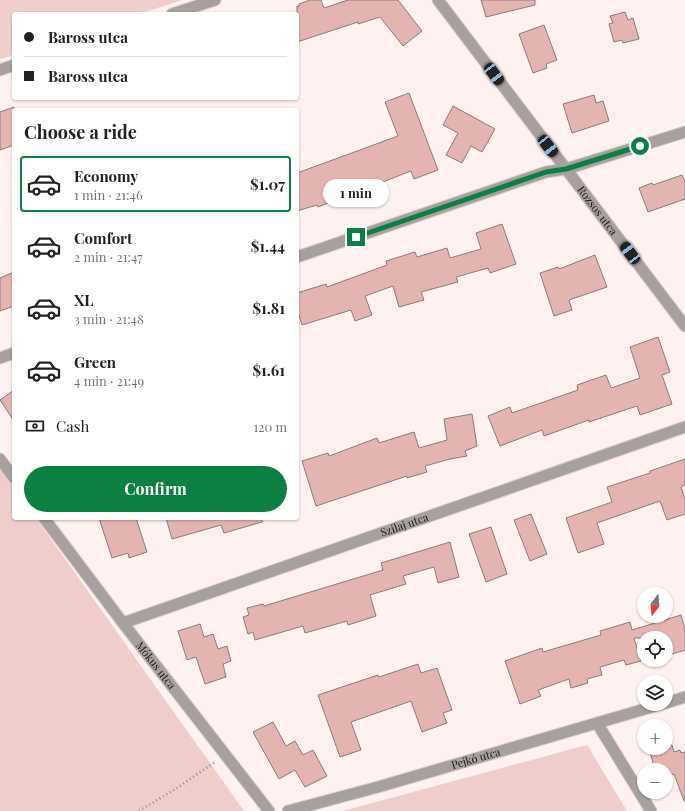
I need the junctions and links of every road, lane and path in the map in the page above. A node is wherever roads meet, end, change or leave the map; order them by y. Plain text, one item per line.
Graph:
1 (215, 0) edge
2 (438, 0) edge
3 (178, 12) edge
4 (12, 66) edge
5 (0, 70) edge
6 (685, 132) edge
7 (566, 169) junction
8 (299, 256) edge
9 (685, 326) edge
10 (12, 354) edge
11 (0, 358) edge
12 (685, 427) edge
13 (0, 459) edge
14 (12, 475) edge
15 (46, 520) edge
16 (123, 623) junction
17 (685, 697) edge
18 (673, 701) edge
19 (638, 711) edge
20 (597, 723) junction
21 (225, 754) junction
22 (139, 811) edge
23 (269, 811) edge
24 (288, 811) edge
25 (651, 811) edge

1 - 3 street
2 - 7 street, Rozsos utca
4 - 5 street
6 - 7 street
7 - 8 street
7 - 9 street, Rozsos utca
10 - 11 street
12 - 16 street, Szilaj utca
13 - 14 street
15 - 16 street, Mókus utca
16 - 21 street, Mókus utca
17 - 18 street
19 - 20 street, Pejkó utca
20 - 24 street, Pejkó utca
20 - 25 street
21 - 22 path
21 - 23 street, Mókus utca

